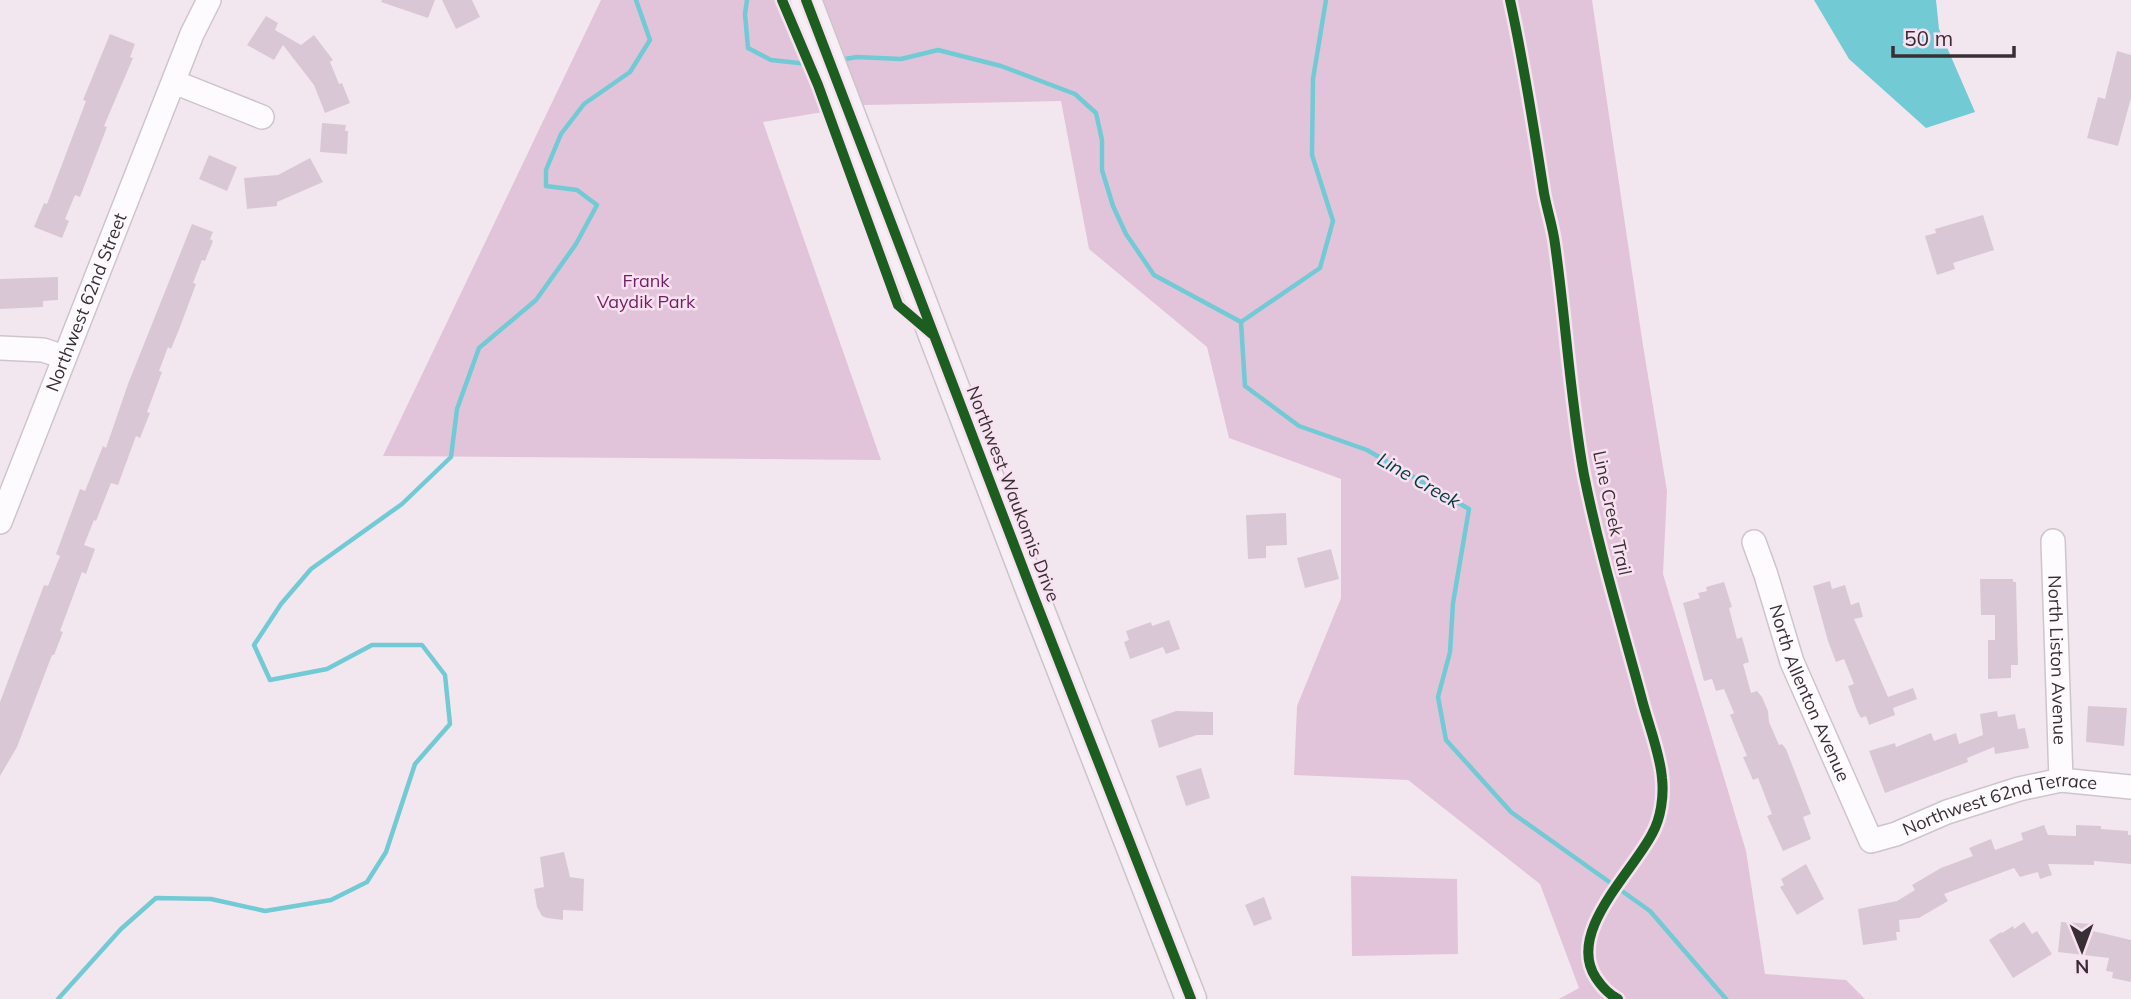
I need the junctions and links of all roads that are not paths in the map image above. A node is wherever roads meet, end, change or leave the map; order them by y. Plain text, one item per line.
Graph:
1 (209, 0) edge
2 (810, 12) edge
3 (174, 82) junction
4 (262, 117) dead end
5 (0, 348) edge
6 (64, 358) junction
7 (0, 522) edge
8 (2053, 541) dead end
9 (1754, 542) dead end
10 (2061, 780) junction
11 (2131, 787) edge
12 (1871, 841) joint
13 (1191, 999) edge

1 - 3 street, Northwest 62nd Street
2 - 13 main road, Northwest Waukomis Drive
3 - 4 street
3 - 6 street, Northwest 62nd Street
5 - 6 street
6 - 7 street, Northwest 62nd Street
8 - 10 street, North Liston Avenue
9 - 12 street, North Allenton Avenue
10 - 11 street, Northwest 62nd Terrace
10 - 12 street, Northwest 62nd Terrace

